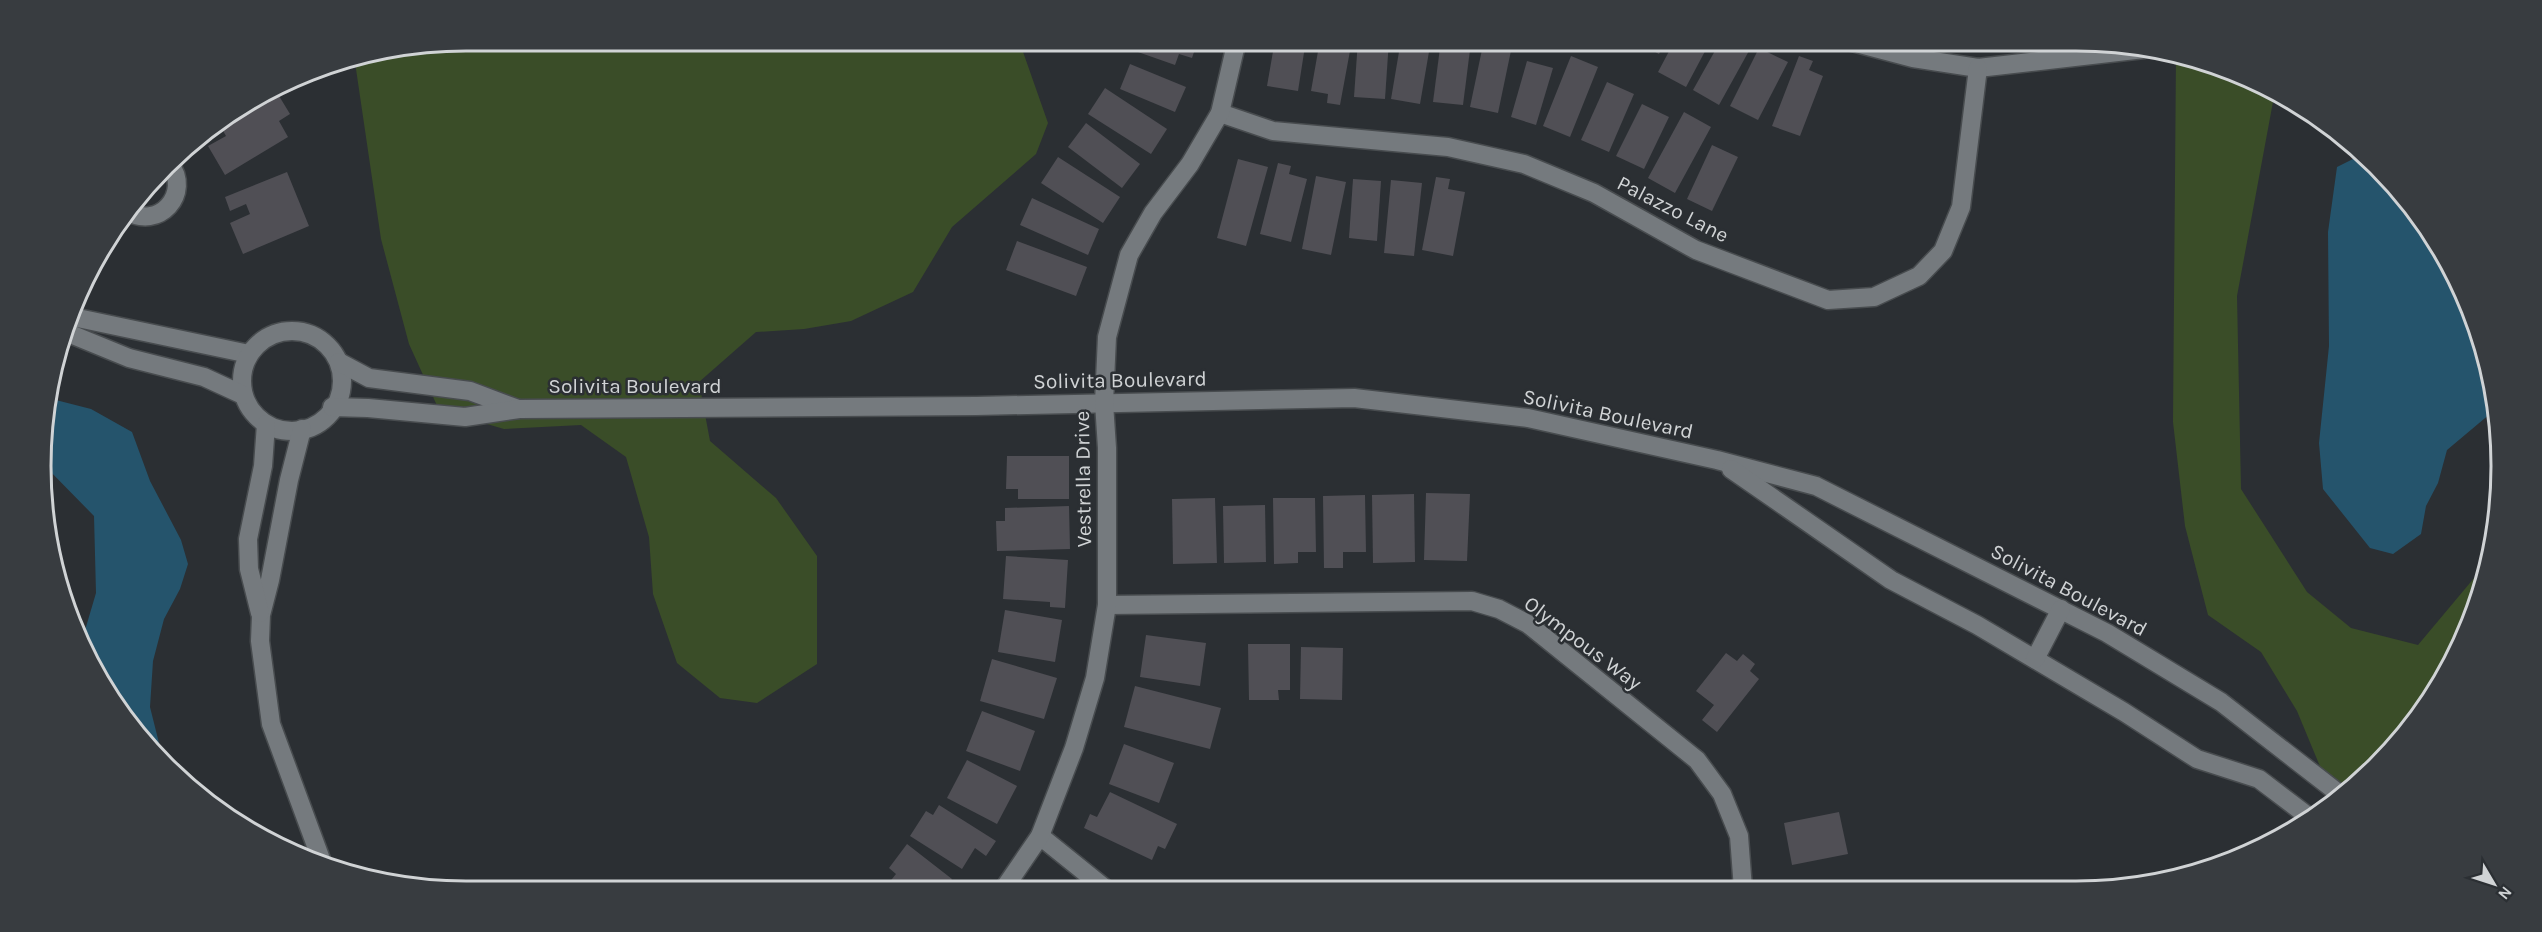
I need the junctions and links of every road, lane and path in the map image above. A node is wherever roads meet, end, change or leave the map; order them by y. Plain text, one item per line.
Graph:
1 (1234, 51) edge
2 (1887, 51) edge
3 (2111, 53) edge
4 (1978, 68) junction
5 (1220, 113) junction
6 (175, 171) edge
7 (135, 216) edge
8 (79, 318) edge
9 (72, 335) edge
10 (249, 354) junction
11 (339, 362) junction
12 (243, 395) junction
13 (1104, 403) junction
14 (332, 407) junction
15 (519, 409) junction
16 (266, 424) junction
17 (302, 429) junction
18 (1716, 460) junction
19 (1107, 605) junction
20 (2061, 609) junction
21 (261, 615) junction
22 (2035, 659) junction
23 (2335, 790) edge
24 (2303, 813) edge
25 (1040, 836) junction
26 (319, 854) edge
27 (1009, 881) edge
28 (1096, 881) edge
29 (1743, 881) edge

1 - 5 street, Vestrella Drive
2 - 4 street
3 - 4 street
4 - 5 street, Palazzo Lane
5 - 13 street, Vestrella Drive
6 - 7 street
8 - 10 street
9 - 12 street
10 - 11 street
10 - 12 street
11 - 14 street
11 - 15 street, Solivita Boulevard
12 - 16 street
13 - 15 street, Solivita Boulevard
13 - 18 street, Solivita Boulevard
13 - 19 street, Vestrella Drive
14 - 15 street, Solivita Boulevard
14 - 17 street
16 - 17 street
16 - 21 street
17 - 21 street
18 - 20 street, Solivita Boulevard
18 - 22 street, Solivita Boulevard
19 - 25 street, Vestrella Drive
19 - 29 street, Olympous Way
20 - 22 street
20 - 23 street, Solivita Boulevard
21 - 26 street
22 - 24 street, Solivita Boulevard
25 - 27 street, Vestrella Drive
25 - 28 street

